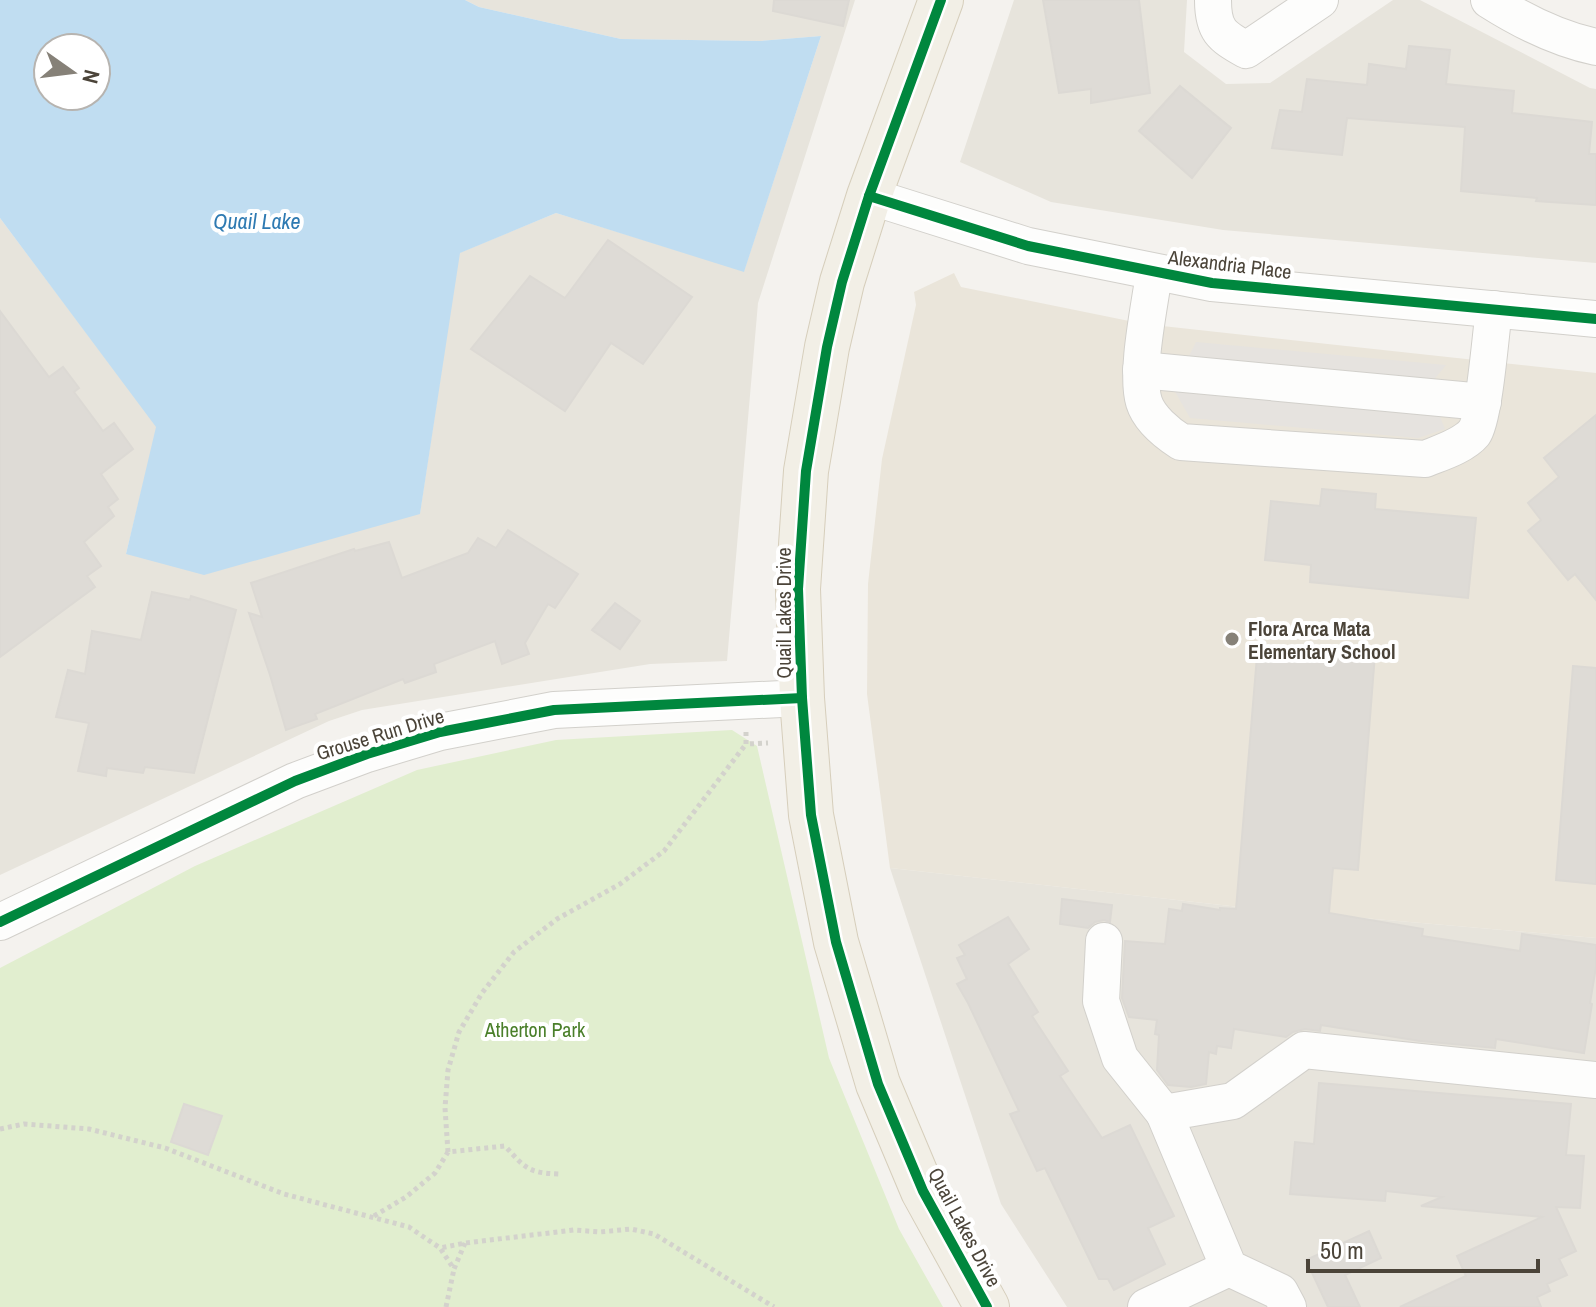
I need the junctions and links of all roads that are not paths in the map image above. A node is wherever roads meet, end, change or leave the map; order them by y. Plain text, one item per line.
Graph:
1 (941, 0) edge
2 (1213, 0) edge
3 (1320, 0) edge
4 (1489, 0) edge
5 (1596, 47) edge
6 (869, 196) junction
7 (1154, 273) junction
8 (1494, 309) junction
9 (1596, 319) edge
10 (1141, 370) junction
11 (1483, 402) junction
12 (802, 698) junction
13 (0, 922) edge
14 (1104, 941) dead end
15 (1596, 1080) edge
16 (1164, 1113) junction
17 (1229, 1268) junction
18 (987, 1307) edge
19 (1146, 1307) edge
20 (1288, 1307) edge

1 - 6 main road, Quail Lakes Drive
2 - 3 street
4 - 5 street
6 - 7 street, Alexandria Place
6 - 12 main road, Quail Lakes Drive
7 - 8 street, Alexandria Place
7 - 10 street
8 - 9 street, Alexandria Place
8 - 11 street
10 - 11 street
10 - 11 street
12 - 13 street, Grouse Run Drive
12 - 18 main road, Quail Lakes Drive
14 - 16 street
15 - 16 street
16 - 17 street
17 - 19 street
17 - 20 street

